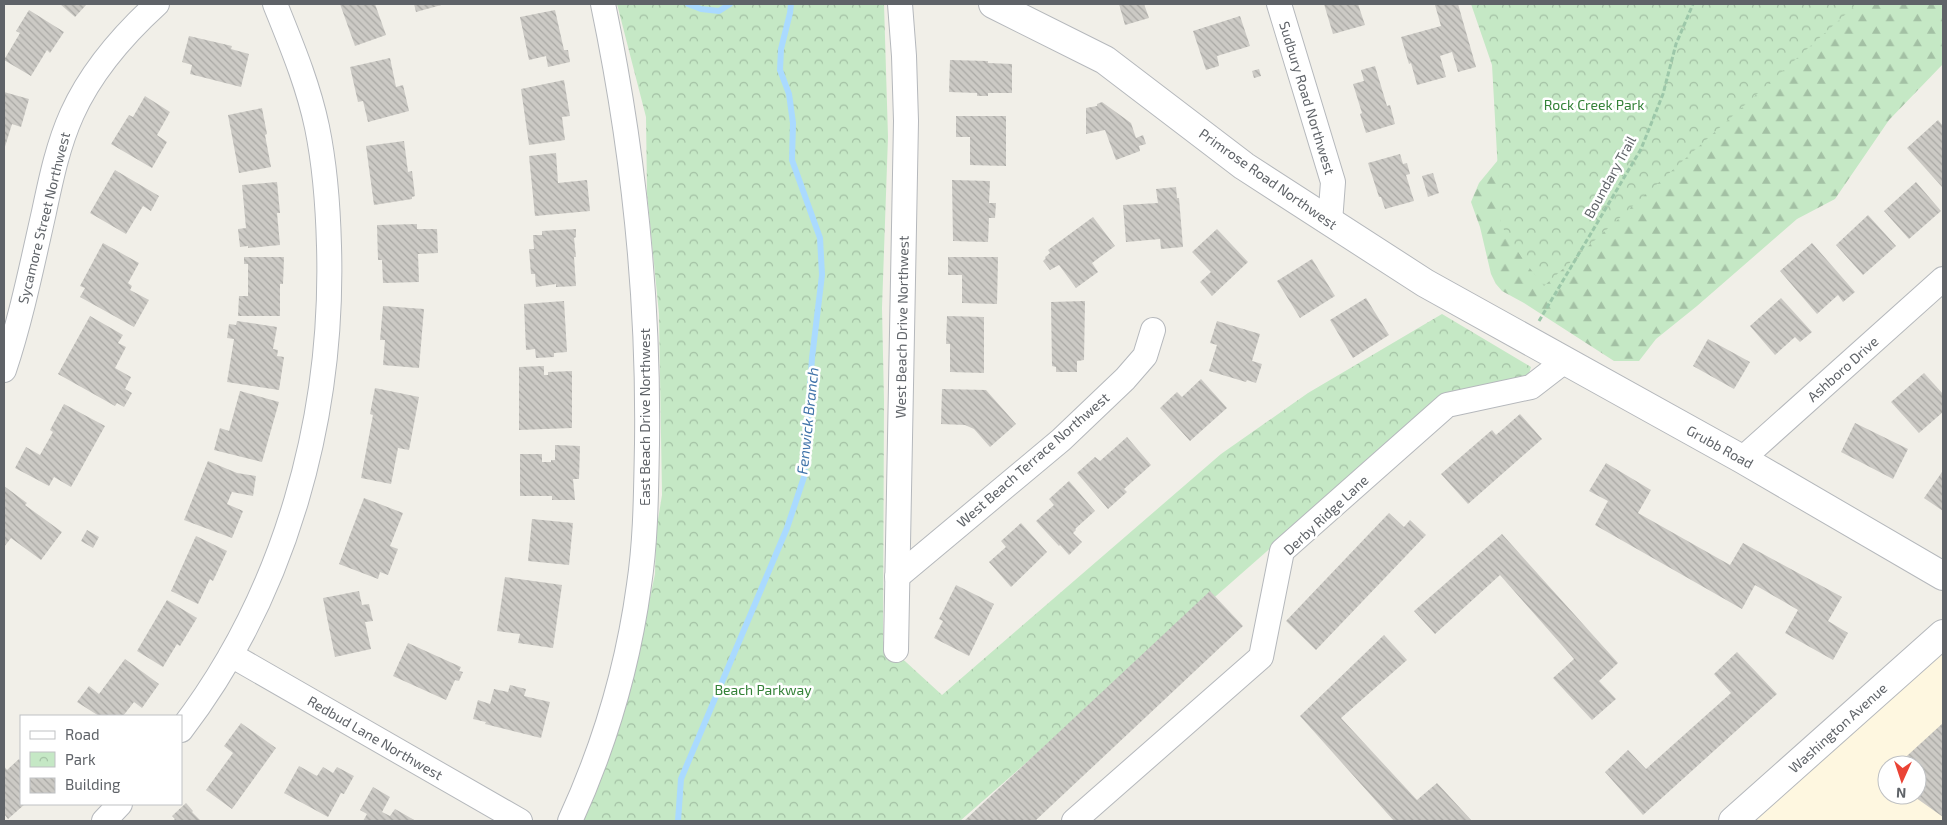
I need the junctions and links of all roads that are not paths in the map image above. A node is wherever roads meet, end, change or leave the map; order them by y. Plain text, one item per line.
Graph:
1 (157, 4) edge
2 (275, 4) edge
3 (603, 4) edge
4 (900, 4) edge
5 (993, 4) edge
6 (1279, 4) edge
7 (1330, 222) junction
8 (1943, 279) edge
9 (1495, 321) joint
10 (1154, 330) dead end
11 (1566, 360) junction
12 (4, 370) edge
13 (1742, 459) junction
14 (1943, 576) edge
15 (897, 578) junction
16 (1943, 634) edge
17 (896, 650) dead end
18 (231, 654) junction
19 (182, 729) edge
20 (119, 805) edge
21 (104, 821) edge
22 (520, 821) edge
23 (570, 821) edge
24 (1074, 821) edge
25 (1733, 821) edge

1 - 12 street, Sycamore Street Northwest
2 - 18 street
3 - 23 street, East Beach Drive Northwest
4 - 15 street, West Beach Drive Northwest
5 - 7 street, Primrose Road Northwest
6 - 7 street, Sudbury Road Northwest
7 - 9 street, Primrose Road Northwest
8 - 13 street, Ashboro Drive
9 - 11 street, Grubb Road
10 - 15 street, West Beach Terrace Northwest
11 - 13 street, Grubb Road
11 - 24 street, Derby Ridge Lane
13 - 14 street, Grubb Road
15 - 17 street, West Beach Drive Northwest
16 - 25 street, Washington Avenue
18 - 19 street
18 - 22 street, Redbud Lane Northwest
20 - 21 street

